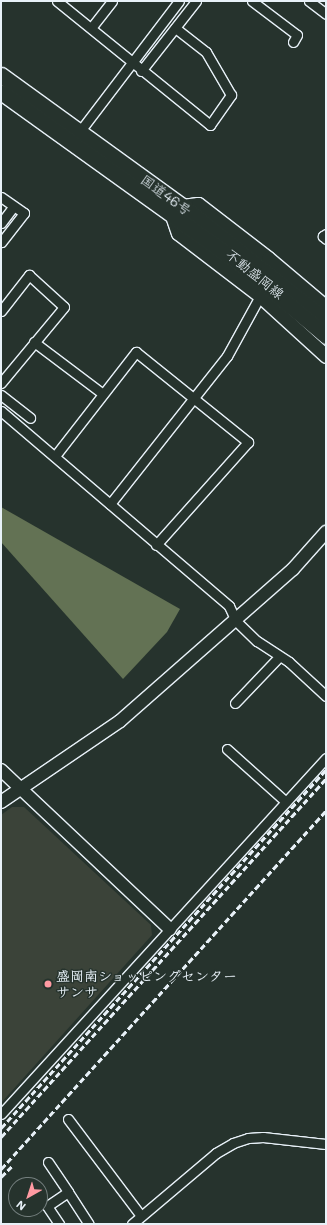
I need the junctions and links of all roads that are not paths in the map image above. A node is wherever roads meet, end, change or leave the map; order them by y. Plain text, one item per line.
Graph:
1 (57, 1) edge
2 (112, 1) edge
3 (179, 1) edge
4 (196, 1) edge
5 (252, 1) edge
6 (309, 1) edge
7 (326, 14) edge
8 (91, 28) junction
9 (175, 28) junction
10 (293, 42) dead end
11 (132, 63) junction
12 (141, 71) junction
13 (1, 75) edge
14 (1, 92) edge
15 (80, 131) junction
16 (1, 197) edge
17 (14, 206) junction
18 (176, 210) junction
19 (1, 223) edge
20 (326, 234) edge
21 (326, 239) edge
22 (1, 242) edge
23 (260, 296) junction
24 (293, 300) junction
25 (326, 307) edge
26 (1, 311) edge
27 (326, 321) edge
28 (326, 336) edge
29 (34, 342) junction
30 (326, 356) edge
31 (1, 384) edge
32 (103, 394) junction
33 (1, 395) edge
34 (194, 398) junction
35 (1, 411) edge
36 (30, 418) dead end
37 (55, 456) junction
38 (110, 504) junction
39 (326, 532) edge
40 (156, 545) junction
41 (236, 621) junction
42 (279, 657) junction
43 (326, 696) edge
44 (235, 703) dead end
45 (227, 749) dead end
46 (326, 758) edge
47 (1, 770) edge
48 (20, 790) junction
49 (1, 802) edge
50 (286, 802) junction
51 (170, 929) junction
52 (1, 1114) edge
53 (68, 1119) dead end
54 (326, 1144) edge
55 (48, 1162) dead end
56 (68, 1192) junction
57 (141, 1216) junction
58 (59, 1224) edge
59 (89, 1224) edge
60 (132, 1224) edge

1 - 8 street
2 - 8 street
3 - 11 street
4 - 9 street
5 - 10 street
6 - 7 street
8 - 11 street
9 - 12 street
9 - 12 street
11 - 12 street
11 - 15 street
13 - 15 highway, 国道46号
14 - 18 highway, 国道46号
15 - 18 highway, 国道46号
16 - 17 street
17 - 19 street
17 - 22 street
18 - 23 main road, 不動盛岡線
18 - 24 highway, 国道46号
18 - 25 main road, 不動盛岡線
20 - 21 street
23 - 30 main road, 不動盛岡線
23 - 34 street
24 - 27 highway, 国道46号
24 - 28 highway, 国道46号
26 - 29 street
29 - 31 street
29 - 32 street
32 - 34 street
32 - 37 street
33 - 36 street
34 - 38 street
34 - 40 street
35 - 37 street
37 - 38 street
38 - 40 street
39 - 41 street
40 - 41 street
41 - 42 street
41 - 48 street
42 - 43 street
42 - 44 street
45 - 50 street
46 - 50 street
47 - 48 street
48 - 49 street
48 - 51 street
50 - 51 street
51 - 52 street
53 - 57 street
54 - 57 street
55 - 56 street
56 - 58 street
56 - 59 street
57 - 60 street

